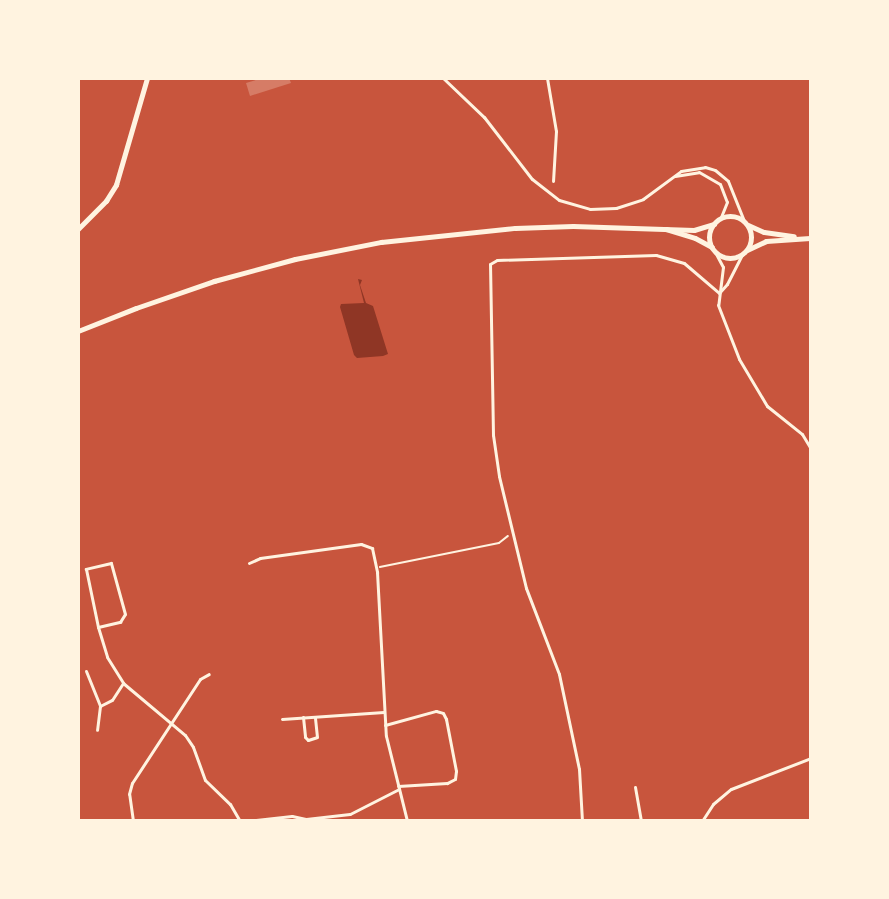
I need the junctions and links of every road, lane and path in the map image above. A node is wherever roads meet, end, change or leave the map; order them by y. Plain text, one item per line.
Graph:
1 (147, 78) edge
2 (443, 78) edge
3 (547, 78) edge
4 (674, 176) junction
5 (553, 181) dead end
6 (720, 219) junction
7 (745, 223) junction
8 (714, 224) junction
9 (78, 229) edge
10 (664, 229) junction
11 (810, 238) edge
12 (714, 249) junction
13 (744, 253) junction
14 (718, 293) junction
15 (78, 331) edge
16 (811, 449) edge
17 (511, 534) junction
18 (249, 563) dead end
19 (376, 568) junction
20 (98, 627) junction
21 (86, 671) dead end
22 (209, 674) dead end
23 (123, 683) junction
24 (100, 706) junction
25 (384, 712) junction
26 (315, 716) junction
27 (303, 717) junction
28 (282, 719) dead end
29 (170, 724) junction
30 (385, 725) junction
31 (97, 730) dead end
32 (811, 758) edge
33 (399, 787) junction
34 (635, 787) dead end
35 (133, 821) edge
36 (240, 821) edge
37 (247, 821) edge
38 (407, 821) edge
39 (582, 821) edge
40 (641, 821) edge
41 (702, 821) edge

1 - 9 main road
2 - 4 street
3 - 5 street
4 - 6 street
4 - 7 street
6 - 7 main road
6 - 8 main road
7 - 11 main road
7 - 13 main road
8 - 10 main road
8 - 12 main road
10 - 12 main road
10 - 15 main road
11 - 13 main road
12 - 13 main road
12 - 14 street
13 - 14 street
14 - 16 street
14 - 17 street
17 - 19 path
17 - 39 street
18 - 19 street
19 - 25 street
20 - 20 street
20 - 23 street
21 - 24 street
22 - 29 street
23 - 24 street
23 - 29 street
24 - 31 street
25 - 26 street
25 - 30 street
26 - 27 street
26 - 27 street
27 - 28 street
29 - 35 street
29 - 36 street
30 - 33 street
30 - 33 street
32 - 41 street
33 - 37 street
33 - 38 street
34 - 40 street

